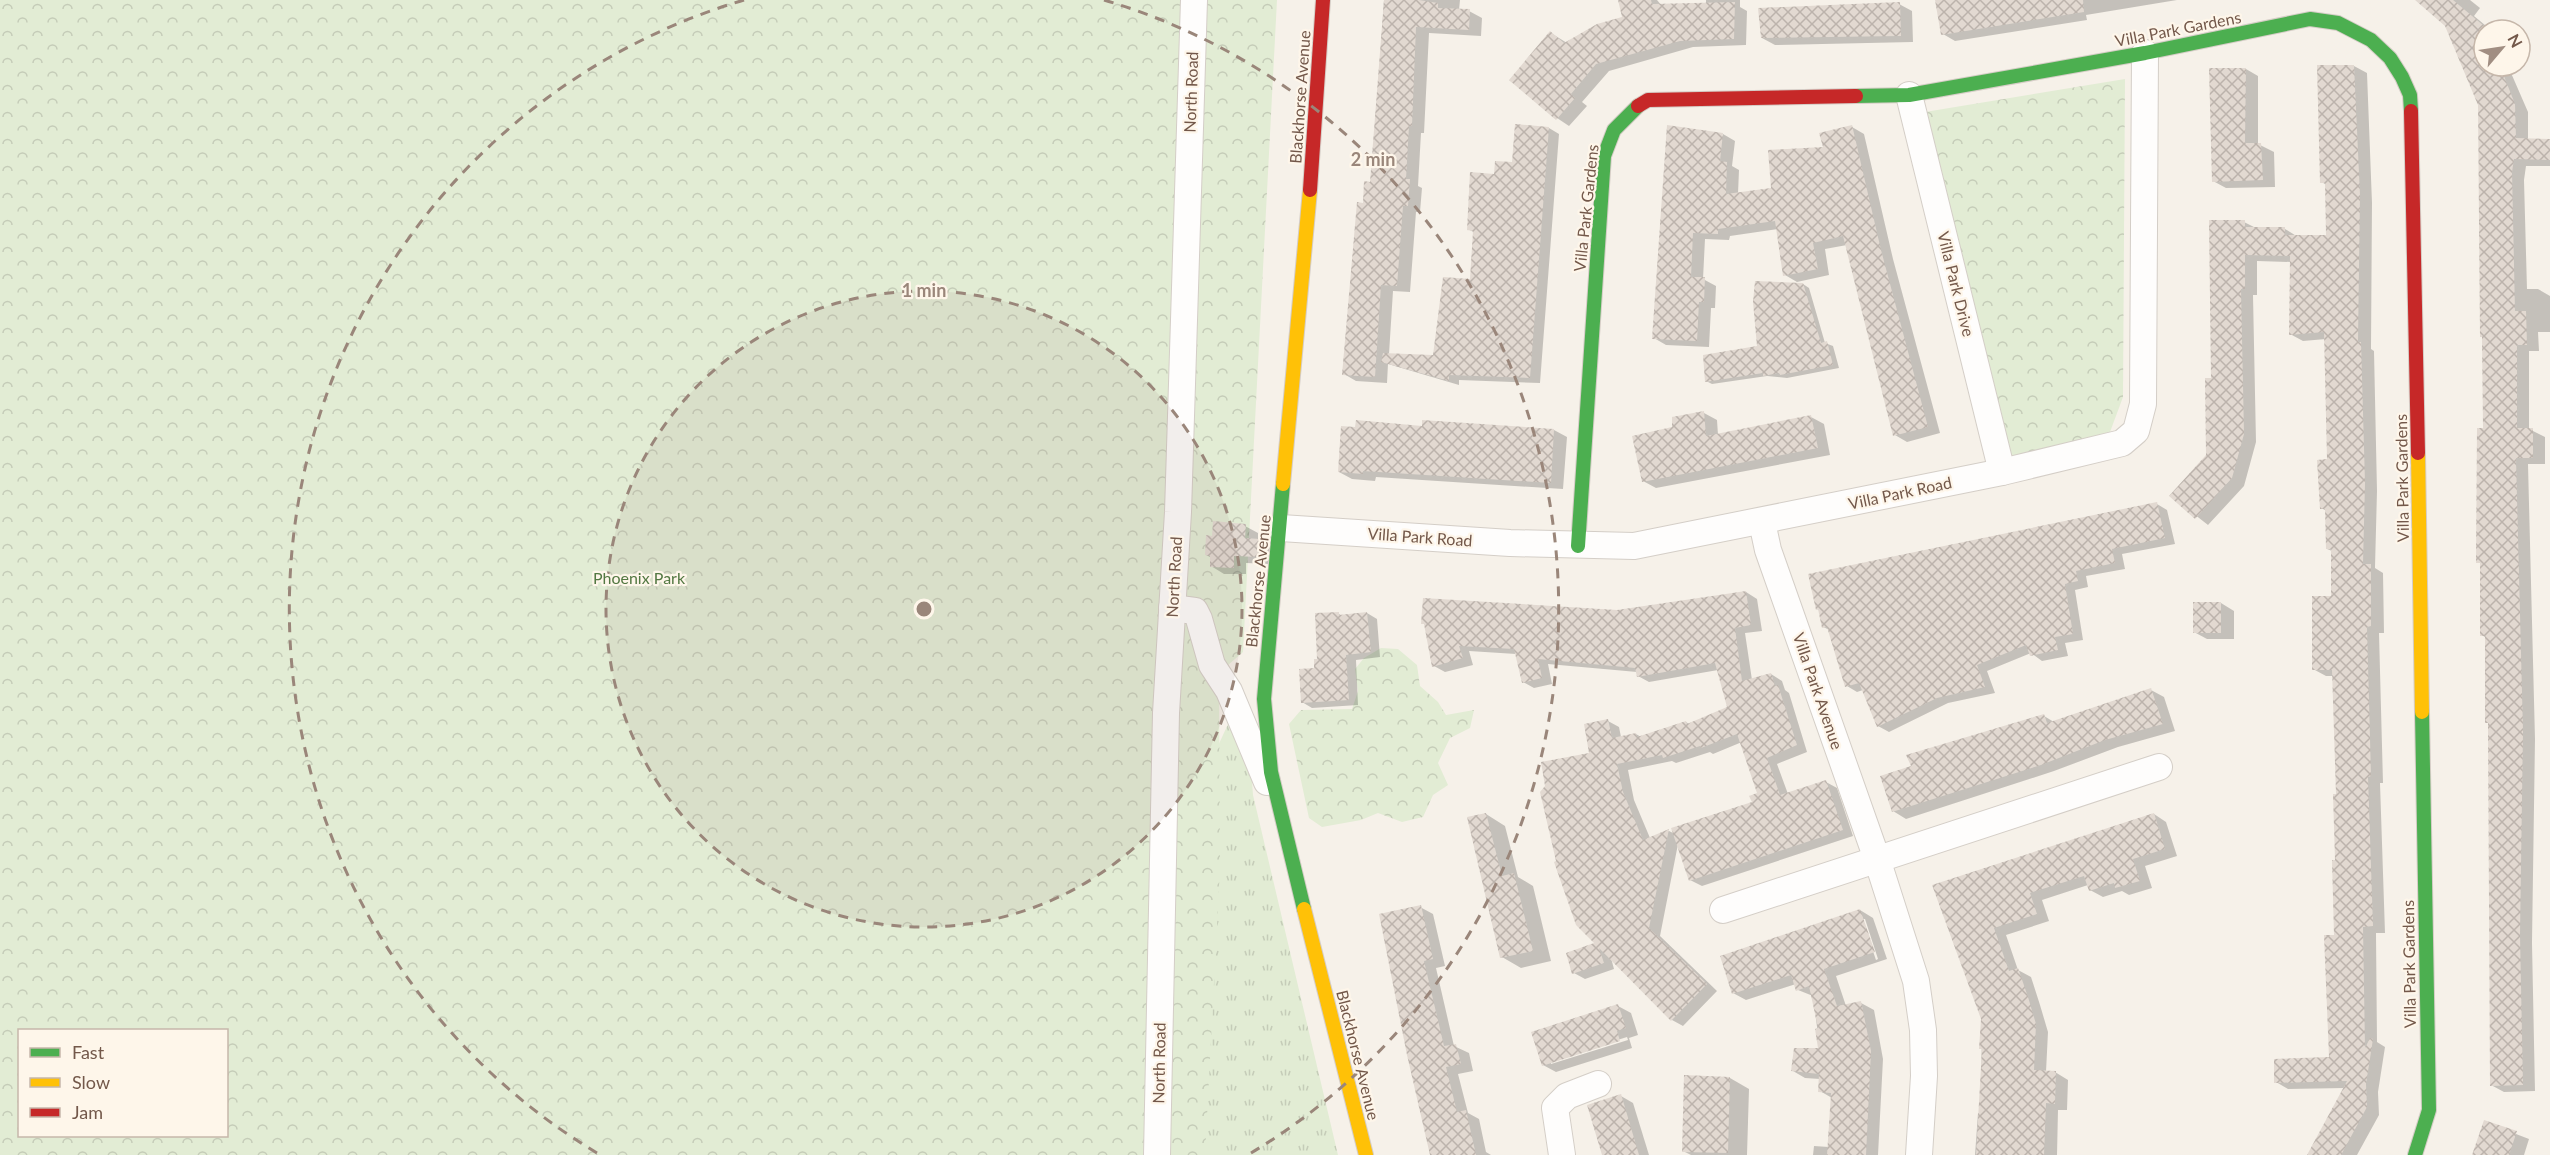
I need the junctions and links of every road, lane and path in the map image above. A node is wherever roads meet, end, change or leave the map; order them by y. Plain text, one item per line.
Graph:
1 (1194, 0) edge
2 (1323, 0) edge
3 (2145, 53) junction
4 (1909, 95) junction
5 (2002, 472) junction
6 (1762, 522) junction
7 (1281, 528) junction
8 (1578, 546) junction
9 (1172, 608) junction
10 (1229, 691) junction
11 (1264, 699) junction
12 (2159, 766) dead end
13 (1278, 801) junction
14 (1876, 859) junction
15 (1723, 910) dead end
16 (1598, 1084) dead end
17 (1157, 1155) edge
18 (1366, 1155) edge
19 (1562, 1155) edge
20 (1919, 1155) edge
21 (2415, 1155) edge

1 - 9 street, North Road
2 - 7 street, Blackhorse Avenue
3 - 4 street, Villa Park Gardens
3 - 5 street, Villa Park Road
3 - 21 street, Villa Park Gardens
4 - 5 street, Villa Park Drive
4 - 8 street, Villa Park Gardens
5 - 6 street, Villa Park Road
6 - 8 street, Villa Park Road
6 - 14 street, Villa Park Avenue
7 - 8 street, Villa Park Road
7 - 11 street, Blackhorse Avenue
9 - 10 street
9 - 17 street, North Road
10 - 11 street
10 - 13 street
11 - 13 street, Blackhorse Avenue
12 - 14 street
13 - 18 street, Blackhorse Avenue
14 - 15 street
14 - 20 street, Villa Park Avenue
16 - 19 street

